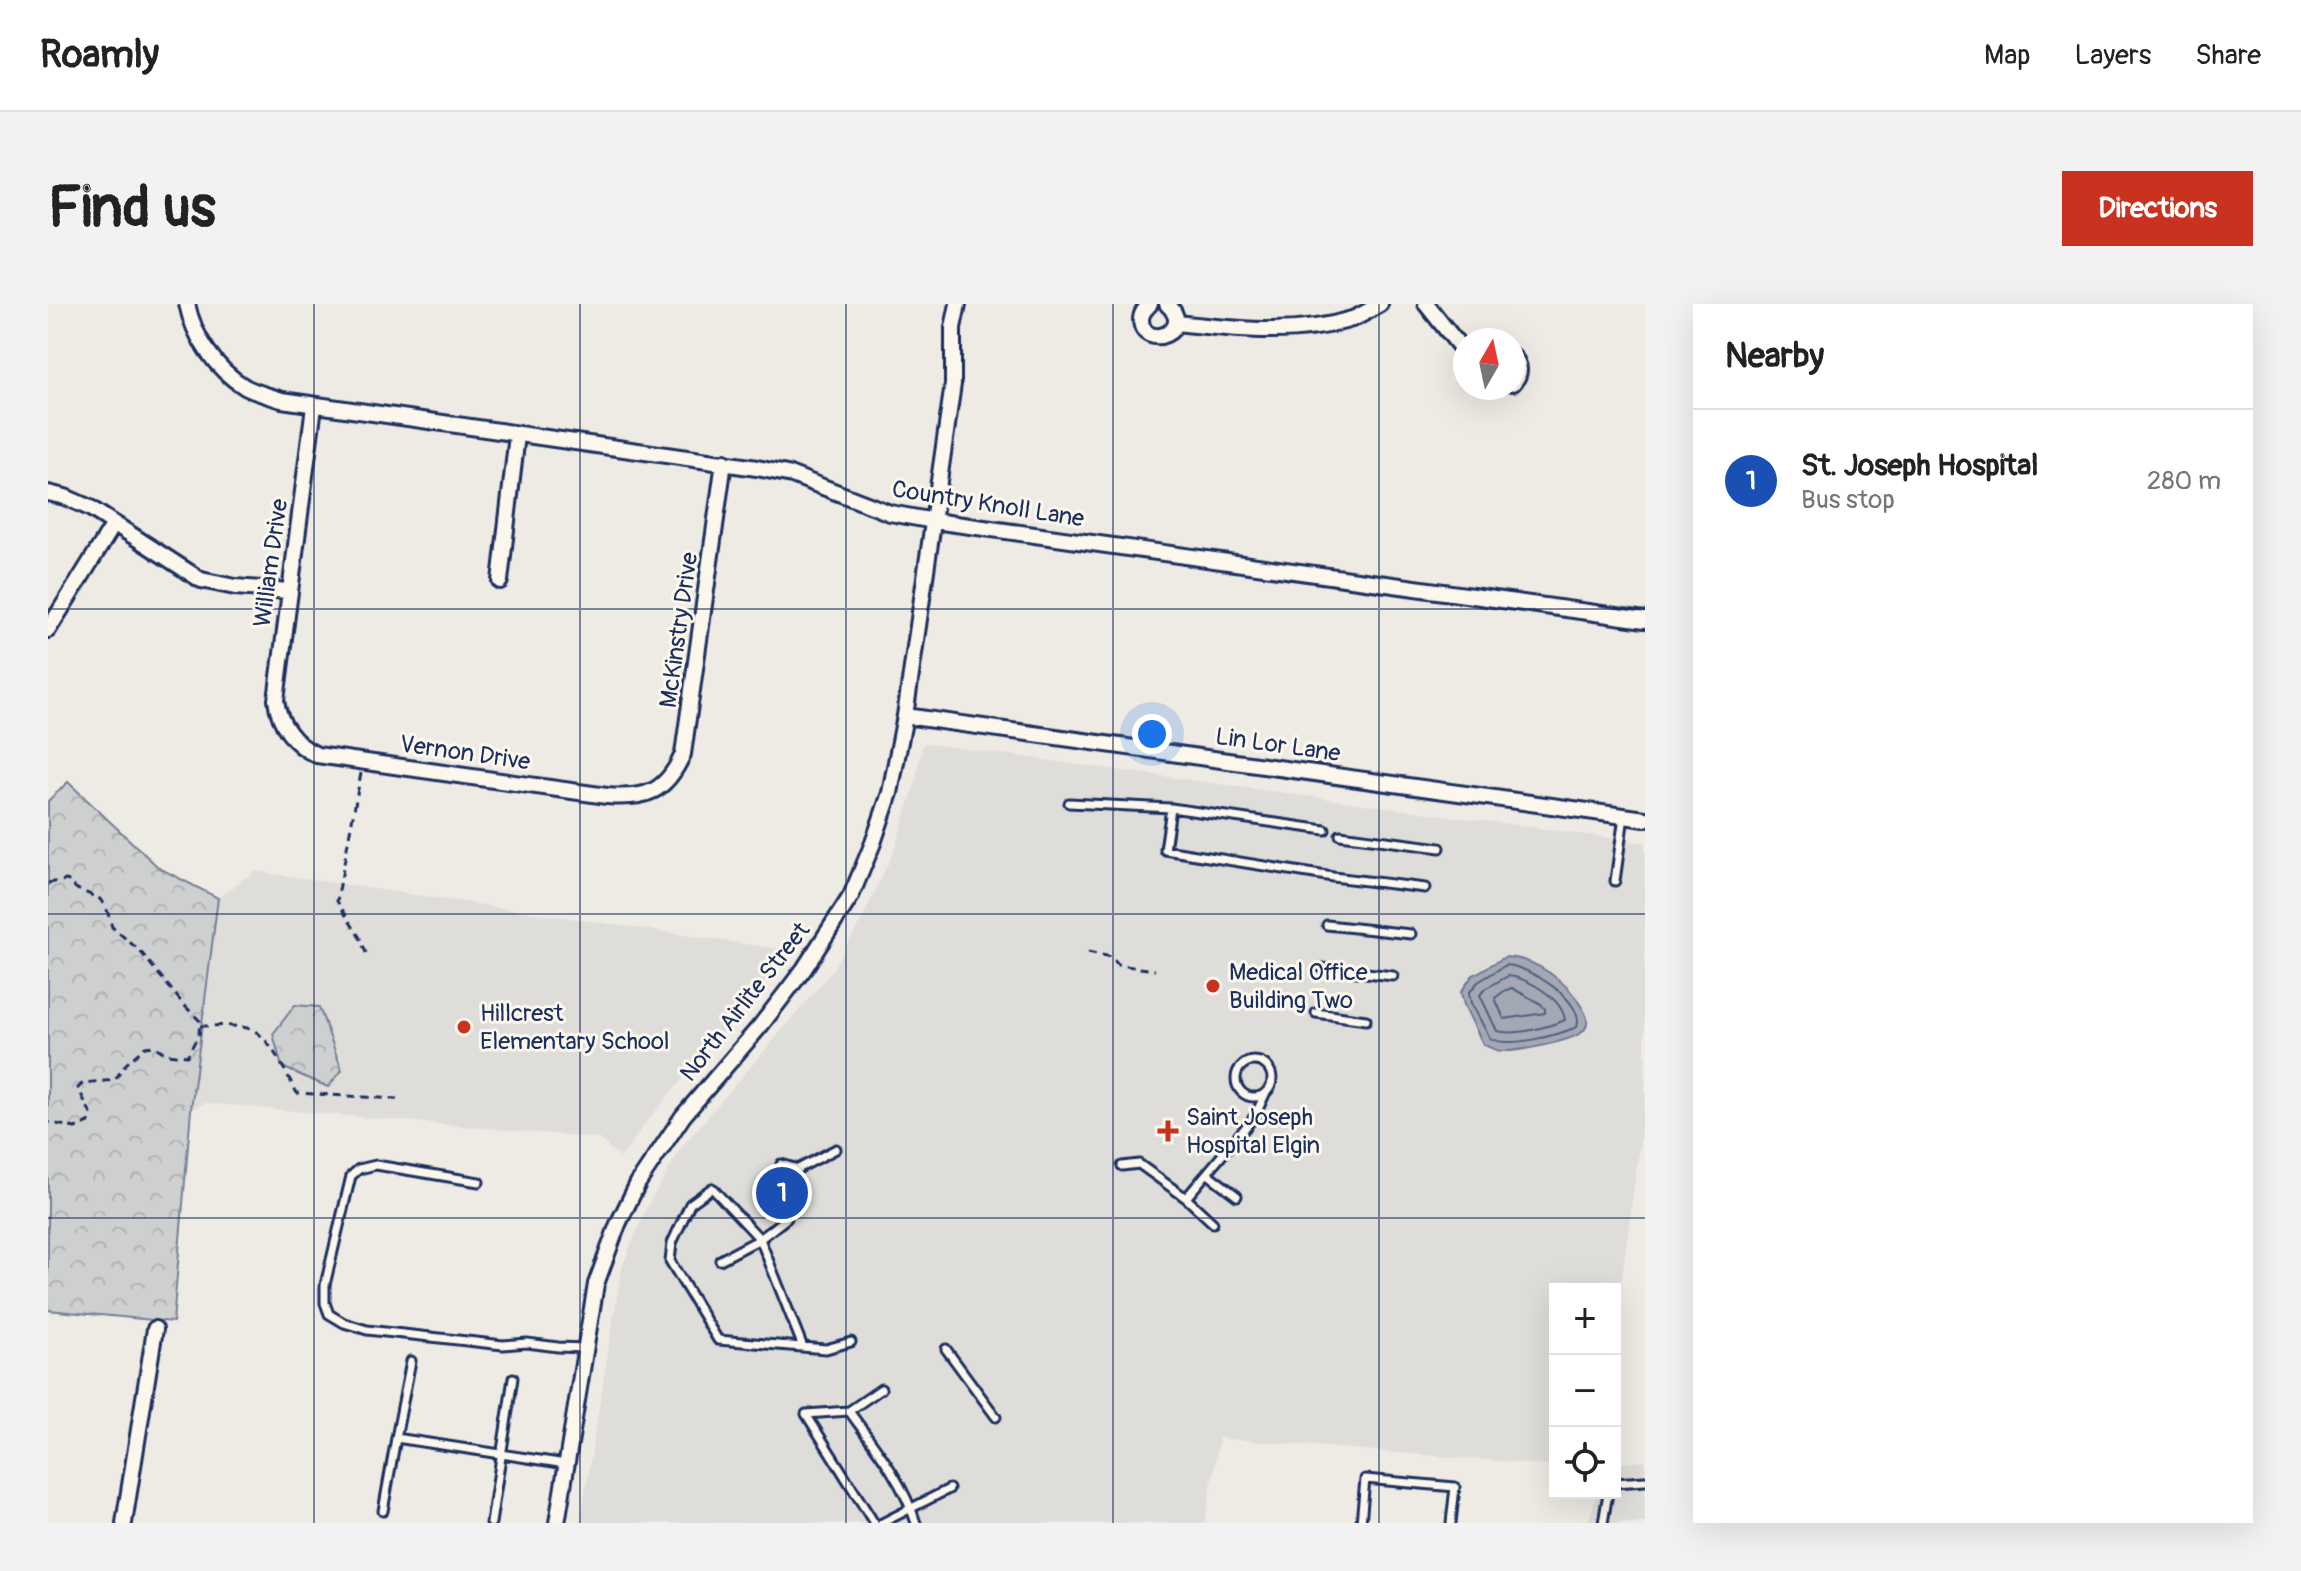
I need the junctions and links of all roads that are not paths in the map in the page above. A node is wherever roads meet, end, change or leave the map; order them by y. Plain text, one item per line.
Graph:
1 (187, 304) edge
2 (958, 304) edge
3 (1150, 304) edge
4 (1167, 304) edge
5 (1380, 304) edge
6 (1426, 304) edge
7 (1176, 323) junction
8 (1453, 338) edge
9 (314, 406) junction
10 (517, 435) junction
11 (724, 462) junction
12 (48, 493) edge
13 (934, 521) junction
14 (114, 524) junction
15 (500, 581) dead end
16 (289, 591) junction
17 (1645, 620) edge
18 (48, 630) edge
19 (905, 716) junction
20 (284, 725) joint
21 (652, 791) joint
22 (1069, 803) dead end
23 (1171, 808) junction
24 (1624, 816) junction
25 (1645, 819) edge
26 (1325, 830) dead end
27 (1340, 835) dead end
28 (1440, 848) dead end
29 (1615, 881) dead end
30 (1425, 888) dead end
31 (1327, 925) dead end
32 (1411, 934) dead end
33 (1322, 968) dead end
34 (1393, 976) dead end
35 (1316, 1013) dead end
36 (1366, 1020) dead end
37 (1266, 1092) junction
38 (836, 1149) dead end
39 (781, 1164) dead end
40 (1122, 1166) dead end
41 (1208, 1174) junction
42 (479, 1182) dead end
43 (1237, 1196) dead end
44 (1186, 1198) junction
45 (787, 1218) dead end
46 (1213, 1223) dead end
47 (760, 1239) junction
48 (720, 1260) dead end
49 (155, 1329) dead end
50 (851, 1342) dead end
51 (803, 1347) junction
52 (585, 1348) junction
53 (946, 1349) dead end
54 (411, 1361) dead end
55 (513, 1378) dead end
56 (881, 1389) dead end
57 (849, 1411) junction
58 (996, 1417) dead end
59 (396, 1438) junction
60 (501, 1454) junction
61 (566, 1464) junction
62 (1645, 1481) edge
63 (1621, 1483) edge
64 (949, 1489) dead end
65 (1607, 1499) edge
66 (911, 1507) junction
67 (383, 1511) dead end
68 (124, 1523) edge
69 (491, 1523) edge
70 (557, 1523) edge
71 (874, 1523) edge
72 (882, 1523) edge
73 (916, 1523) edge
74 (1361, 1523) edge
75 (1451, 1523) edge
76 (1603, 1523) edge

1 - 9 street, Country Knoll Lane
2 - 13 street, North Airlite Street
3 - 7 street
4 - 7 street
5 - 7 street
6 - 8 street
9 - 10 street, Country Knoll Lane
9 - 16 street, William Drive
10 - 11 street, Country Knoll Lane
10 - 15 street
11 - 13 street, Country Knoll Lane
11 - 21 street, McKinstry Drive
12 - 14 street
13 - 17 street, Country Knoll Lane
13 - 19 street, North Airlite Street
14 - 16 street
14 - 18 street
16 - 20 street, William Drive
19 - 24 street, Lin Lor Lane
19 - 52 street, North Airlite Street
20 - 21 street, Vernon Drive
22 - 23 lane
23 - 26 lane
23 - 30 lane
24 - 25 street, Lin Lor Lane
24 - 29 lane
27 - 28 lane
31 - 32 lane
33 - 34 lane
35 - 36 lane
37 - 37 lane
37 - 41 lane
38 - 39 lane
40 - 44 lane
41 - 43 lane
41 - 44 lane
42 - 52 lane
44 - 46 lane
45 - 47 lane
47 - 48 lane
47 - 51 lane
47 - 51 lane
49 - 68 street
50 - 51 lane
52 - 61 street, North Airlite Street
53 - 58 lane
54 - 59 lane
55 - 60 lane
56 - 57 lane
57 - 66 lane
57 - 71 lane
59 - 60 lane
59 - 67 lane
60 - 61 lane
60 - 69 lane
61 - 70 street, North Airlite Street
62 - 63 lane
64 - 66 lane
65 - 76 lane
66 - 72 lane
66 - 73 lane
74 - 75 lane

